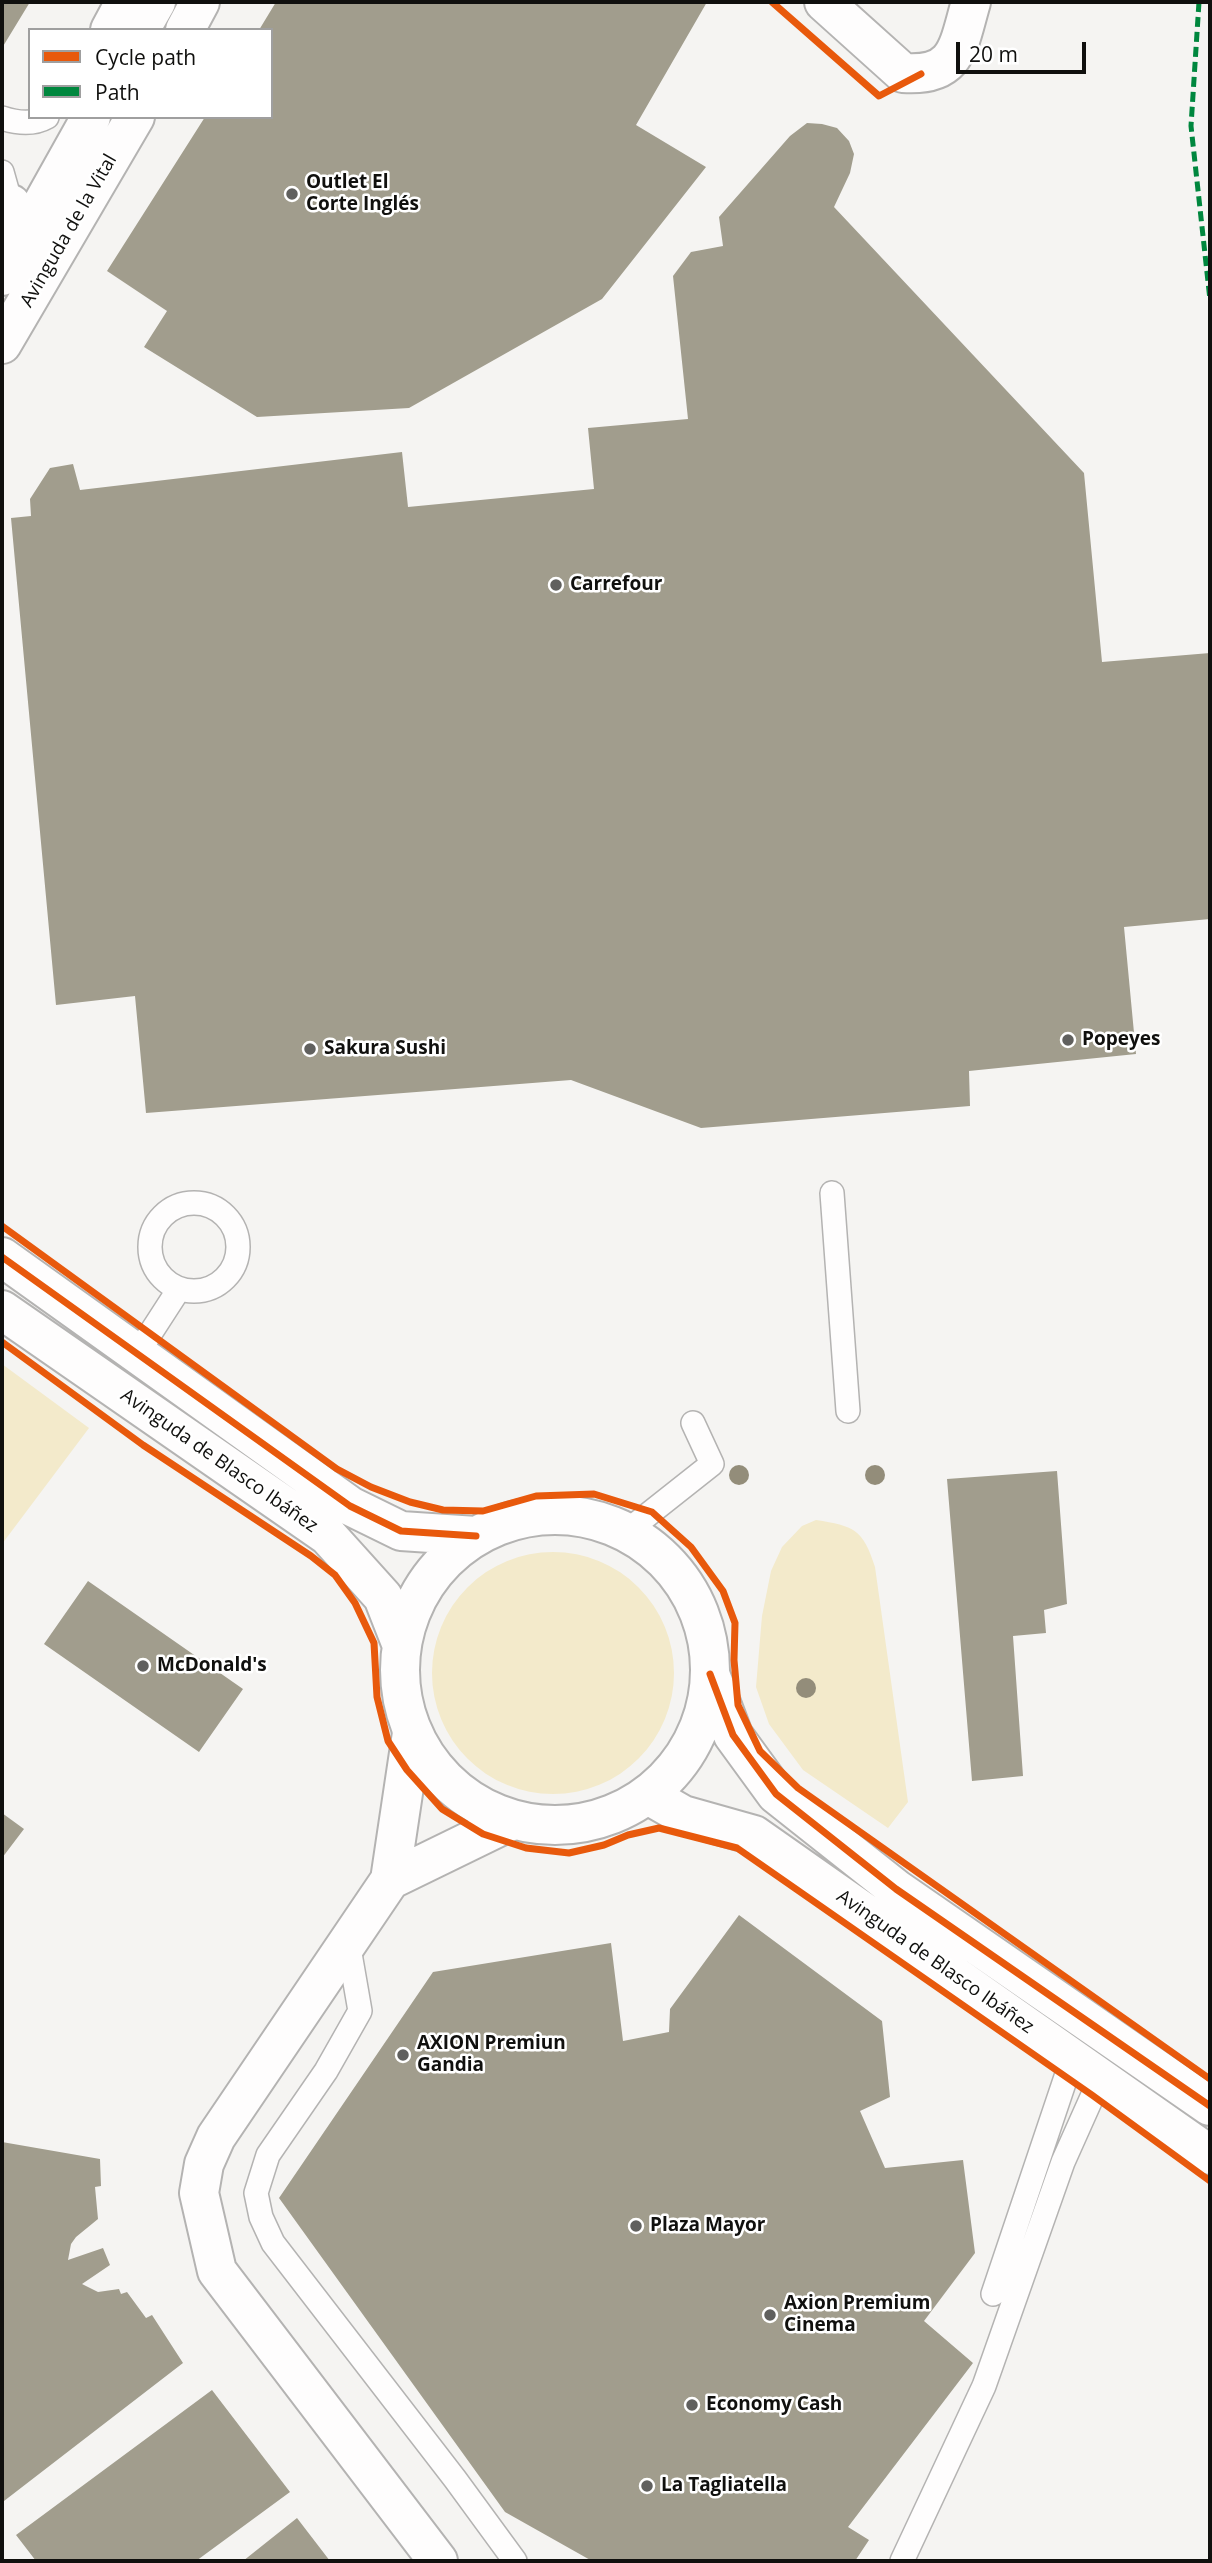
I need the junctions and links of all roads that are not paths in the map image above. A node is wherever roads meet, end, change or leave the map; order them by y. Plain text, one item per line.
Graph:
1 (125, 2) edge
2 (156, 2) edge
3 (200, 2) edge
4 (824, 2) edge
5 (971, 2) edge
6 (111, 28) edge
7 (134, 28) edge
8 (141, 28) edge
9 (185, 28) edge
10 (2, 118) edge
11 (43, 119) edge
12 (90, 119) edge
13 (134, 119) edge
14 (5, 232) edge
15 (2, 345) edge
16 (832, 1193) dead end
17 (2, 1257) edge
18 (179, 1289) dead end
19 (2, 1310) edge
20 (136, 1354) junction
21 (848, 1411) dead end
22 (693, 1423) dead end
23 (626, 1532) junction
24 (476, 1536) junction
25 (401, 1643) junction
26 (710, 1674) junction
27 (412, 1733) junction
28 (648, 1795) junction
29 (513, 1819) junction
30 (390, 1880) junction
31 (348, 1942) junction
32 (1089, 2068) junction
33 (1210, 2106) edge
34 (1210, 2155) edge
35 (993, 2294) dead end
36 (438, 2561) edge
37 (515, 2561) edge
38 (902, 2561) edge

1 - 6 main road
2 - 7 lane
2 - 8 main road
3 - 9 main road
4 - 5 main road
10 - 11 lane
12 - 14 main road, Avinguda de la Vital
13 - 15 main road, Avinguda de la Vital
16 - 21 lane
17 - 20 main road, Avinguda de Blasco Ibáñez
18 - 20 lane
19 - 25 main road, Avinguda de Blasco Ibáñez
20 - 24 main road, Avinguda de Blasco Ibáñez
22 - 23 lane
23 - 24 main road
23 - 26 main road
24 - 25 main road
25 - 27 main road
26 - 28 main road
26 - 33 main road, Avinguda de Blasco Ibáñez
27 - 29 main road
27 - 30 main road
28 - 29 main road
28 - 32 main road, Avinguda de Blasco Ibáñez
29 - 30 main road
30 - 31 main road
31 - 36 main road
31 - 37 lane
32 - 34 main road, Avinguda de Blasco Ibáñez
32 - 35 lane
32 - 38 lane

